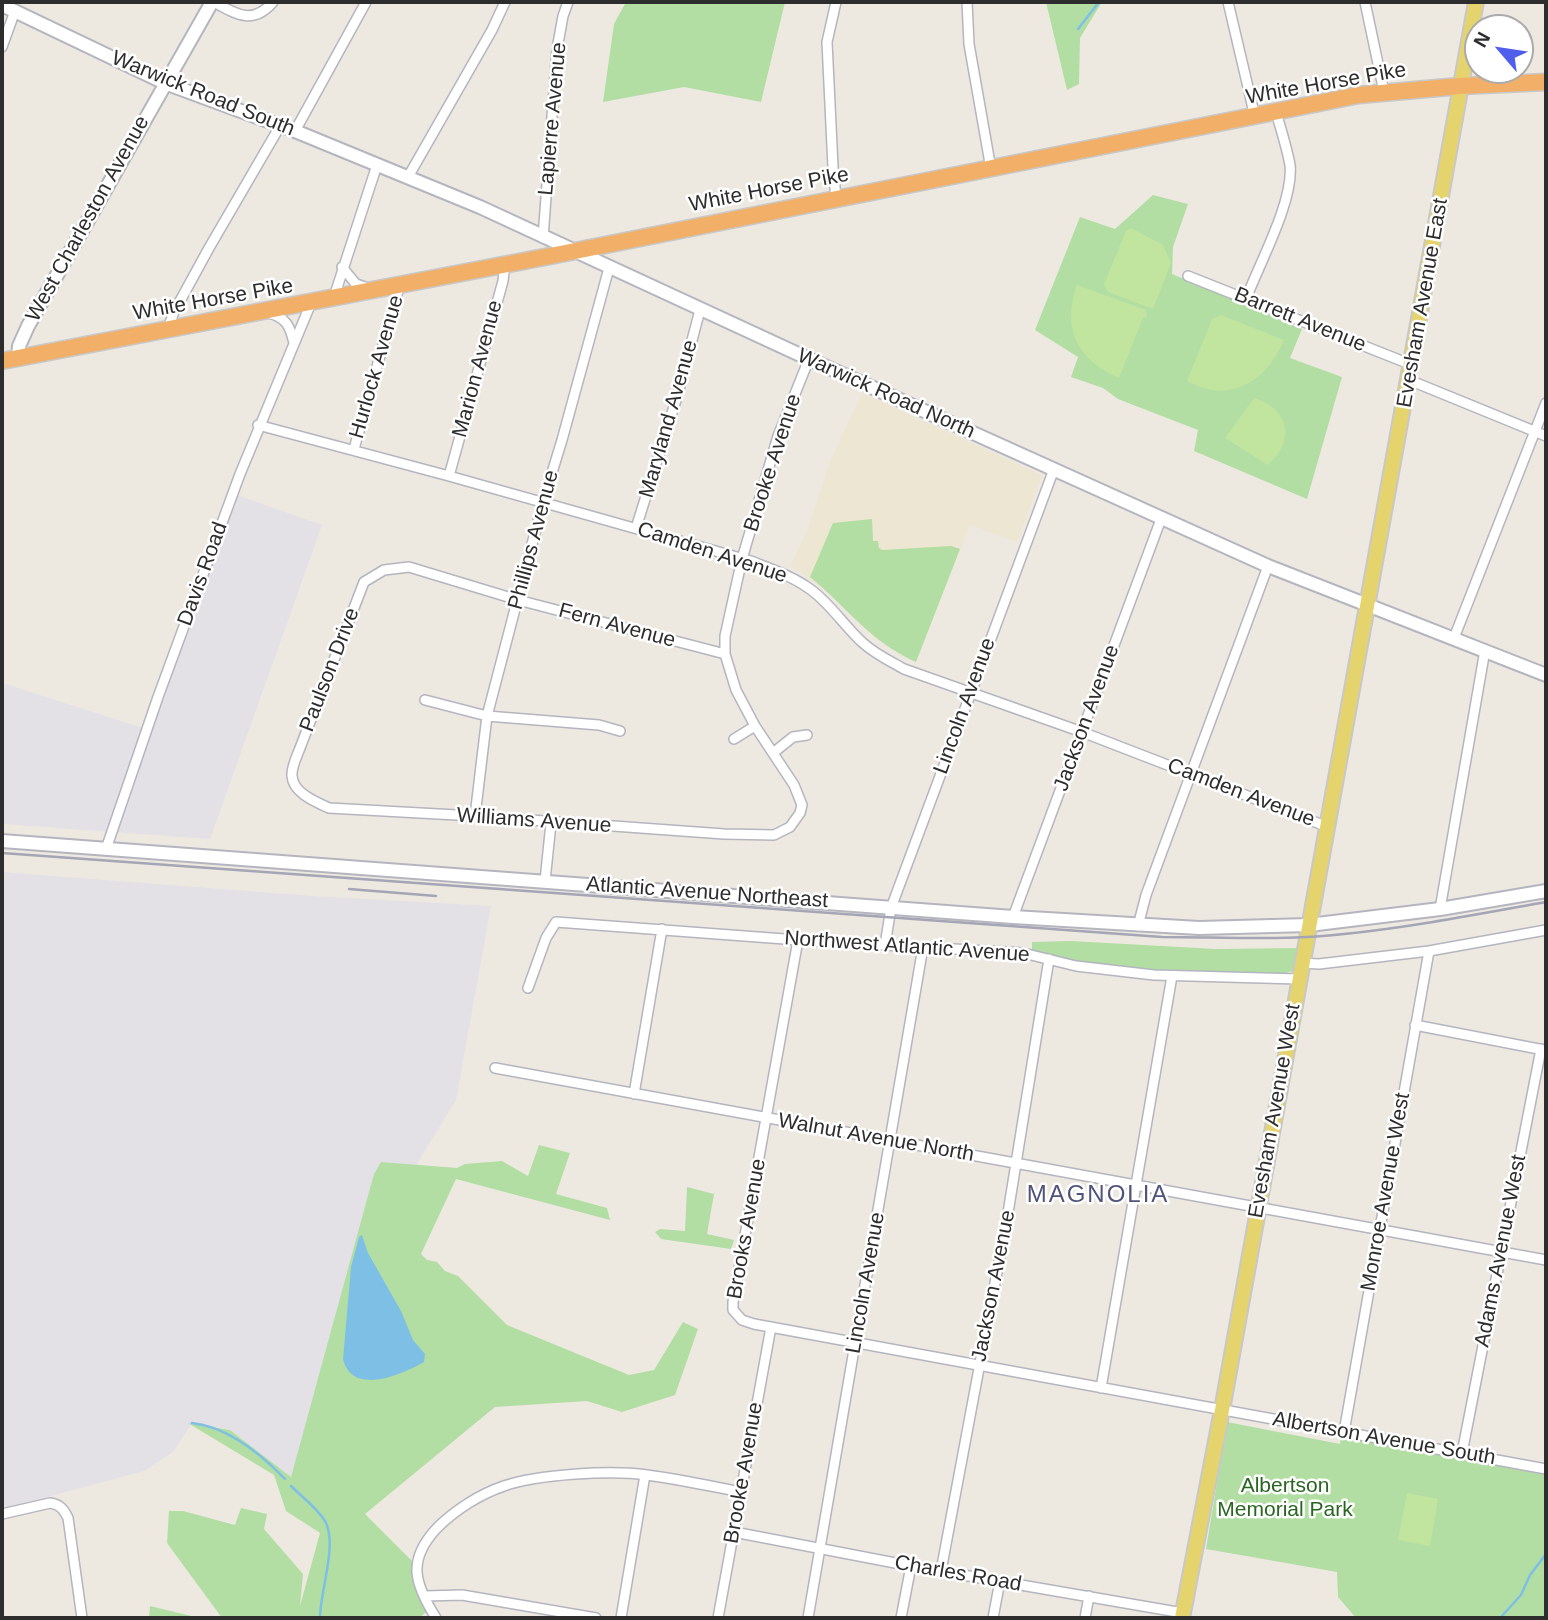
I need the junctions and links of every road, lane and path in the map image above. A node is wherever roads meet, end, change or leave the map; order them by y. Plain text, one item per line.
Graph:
1 (213, 2) edge
2 (273, 2) edge
3 (366, 2) edge
4 (505, 2) edge
5 (568, 2) edge
6 (836, 2) edge
7 (967, 2) edge
8 (1228, 2) edge
9 (1365, 2) edge
10 (1476, 2) edge
11 (2, 5) edge
12 (16, 11) junction
13 (2, 47) edge
14 (1546, 82) edge
15 (165, 83) junction
16 (1460, 86) junction
17 (1384, 92) junction
18 (1276, 113) junction
19 (1255, 117) junction
20 (281, 126) junction
21 (295, 131) junction
22 (377, 165) junction
23 (991, 169) junction
24 (408, 177) junction
25 (836, 198) junction
26 (543, 237) junction
27 (571, 250) junction
28 (505, 263) junction
29 (342, 267) junction
30 (609, 268) junction
31 (1188, 276) dead end
32 (400, 284) junction
33 (373, 290) junction
34 (334, 298) junction
35 (1246, 299) junction
36 (311, 303) junction
37 (700, 310) junction
38 (263, 312) junction
39 (168, 328) junction
40 (294, 343) junction
41 (10, 359) edge
42 (809, 359) junction
43 (1412, 365) junction
44 (1409, 380) junction
45 (1546, 403) edge
46 (258, 425) junction
47 (1535, 431) junction
48 (1546, 436) edge
49 (354, 449) junction
50 (1054, 469) junction
51 (449, 476) junction
52 (543, 502) junction
53 (1161, 519) junction
54 (636, 528) junction
55 (742, 559) junction
56 (1268, 566) junction
57 (388, 569) joint
58 (518, 600) junction
59 (1368, 604) junction
60 (1454, 638) junction
61 (1485, 650) junction
62 (725, 654) junction
63 (1546, 675) edge
64 (970, 693) junction
65 (425, 700) dead end
66 (487, 716) junction
67 (755, 726) junction
68 (620, 730) dead end
69 (1082, 732) junction
70 (807, 735) dead end
71 (734, 739) dead end
72 (773, 753) junction
73 (1192, 774) junction
74 (295, 784) joint
75 (475, 816) junction
76 (551, 822) junction
77 (1328, 827) junction
78 (781, 832) joint
79 (2, 841) edge
80 (106, 849) junction
81 (545, 881) junction
82 (1546, 891) edge
83 (891, 908) junction
84 (1440, 909) junction
85 (1013, 917) junction
86 (1309, 925) junction
87 (1138, 926) junction
88 (662, 929) junction
89 (1546, 930) edge
90 (798, 940) junction
91 (885, 945) junction
92 (923, 947) junction
93 (1429, 951) junction
94 (1049, 959) junction
95 (1302, 962) junction
96 (1172, 976) junction
97 (1299, 979) junction
98 (528, 988) dead end
99 (1415, 1026) junction
100 (1544, 1050) edge
101 (495, 1068) dead end
102 (634, 1094) junction
103 (767, 1118) junction
104 (890, 1140) junction
105 (1016, 1163) junction
106 (1137, 1185) junction
107 (1257, 1208) junction
108 (1380, 1230) junction
109 (1501, 1252) junction
110 (1546, 1260) edge
111 (734, 1311) joint
112 (771, 1327) junction
113 (856, 1343) junction
114 (979, 1366) junction
115 (1101, 1388) junction
116 (1222, 1410) junction
117 (1345, 1432) junction
118 (1462, 1453) junction
119 (1546, 1469) edge
120 (645, 1475) junction
121 (741, 1492) junction
122 (2, 1514) edge
123 (734, 1532) junction
124 (821, 1549) junction
125 (911, 1566) junction
126 (941, 1571) junction
127 (1000, 1581) junction
128 (425, 1596) junction
129 (1089, 1596) junction
130 (1183, 1616) edge
131 (82, 1618) edge
132 (436, 1618) edge
133 (596, 1618) edge
134 (621, 1618) edge
135 (718, 1618) edge
136 (808, 1618) edge
137 (901, 1618) edge
138 (993, 1618) edge
139 (1085, 1618) edge

1 - 2 street
1 - 15 street, West Charleston Avenue
3 - 21 street
4 - 24 street
5 - 26 street, Lapierre Avenue
6 - 25 street
7 - 23 street
8 - 19 street
9 - 17 street
10 - 16 main road, Evesham Avenue East
11 - 12 street, Warwick Road South
12 - 13 street
12 - 15 street, Warwick Road South
14 - 16 highway, White Horse Pike
15 - 20 street, Warwick Road South
15 - 41 street, West Charleston Avenue
16 - 17 highway, White Horse Pike
16 - 43 main road, Evesham Avenue East
17 - 18 highway, White Horse Pike
18 - 19 highway, White Horse Pike
18 - 35 street
19 - 23 highway, White Horse Pike
20 - 21 street, Warwick Road South
20 - 39 street
21 - 22 street, Warwick Road South
22 - 24 street, Warwick Road South
22 - 29 street
23 - 25 highway, White Horse Pike
24 - 26 street, Warwick Road North
25 - 27 highway, White Horse Pike
26 - 27 street, Warwick Road North
27 - 28 highway, White Horse Pike
27 - 30 street, Warwick Road North
28 - 32 highway, White Horse Pike
28 - 51 street, Marion Avenue
29 - 33 street
29 - 34 street
30 - 37 street, Warwick Road North
30 - 52 street, Phillips Avenue
31 - 35 street, Barrett Avenue
32 - 33 highway, White Horse Pike
32 - 49 street, Hurlock Avenue
33 - 34 highway, White Horse Pike
34 - 36 highway, White Horse Pike
35 - 43 street, Barrett Avenue
36 - 38 highway, White Horse Pike
36 - 40 street, Davis Road
37 - 42 street, Warwick Road North
37 - 54 street, Maryland Avenue
38 - 39 highway, White Horse Pike
38 - 40 street
39 - 41 highway, White Horse Pike
40 - 46 street, Davis Road
42 - 50 street, Warwick Road North
42 - 55 street, Brooke Avenue
43 - 44 main road, Evesham Avenue East
44 - 47 street
44 - 59 main road, Evesham Avenue East
45 - 47 street
46 - 49 street, Camden Avenue
46 - 80 street, Davis Road
47 - 48 street
47 - 60 street
49 - 51 street, Camden Avenue
50 - 53 street, Warwick Road North
50 - 64 street, Lincoln Avenue
51 - 52 street, Camden Avenue
52 - 54 street, Camden Avenue
52 - 58 street, Phillips Avenue
53 - 56 street, Warwick Road North
53 - 69 street, Jackson Avenue
54 - 55 street, Camden Avenue
55 - 62 street, Brooke Avenue
55 - 64 street, Camden Avenue
56 - 59 street, Warwick Road North
56 - 73 street
57 - 58 street, Fern Avenue
57 - 74 street, Paulson Drive
58 - 62 street, Fern Avenue
58 - 66 street, Phillips Avenue
59 - 60 street
59 - 77 main road, Evesham Avenue West
60 - 61 street
61 - 63 street
61 - 84 street
62 - 67 street, Brooke Avenue
64 - 69 street, Camden Avenue
64 - 83 street, Lincoln Avenue
65 - 66 street
66 - 68 street
66 - 75 street, Phillips Avenue
67 - 71 street
67 - 72 street, Brooke Avenue
69 - 73 street, Camden Avenue
69 - 85 street, Jackson Avenue
70 - 72 street
72 - 78 street, Brooke Avenue
73 - 77 street, Camden Avenue
73 - 87 street
74 - 75 street, Williams Avenue
75 - 76 street, Williams Avenue
76 - 78 street, Williams Avenue
76 - 81 street
77 - 86 main road, Evesham Avenue West
79 - 80 street, Atlantic Avenue Northeast
80 - 81 street, Atlantic Avenue Northeast
81 - 83 street, Atlantic Avenue Northeast
82 - 84 street, Atlantic Avenue Northeast
83 - 85 street, Atlantic Avenue Northeast
83 - 91 street, Lincoln Avenue
84 - 86 street, Atlantic Avenue Northeast
85 - 87 street, Atlantic Avenue Northeast
86 - 87 street, Atlantic Avenue Northeast
86 - 95 main road, Evesham Avenue West
88 - 90 street, Northwest Atlantic Avenue
88 - 98 street, Northwest Atlantic Avenue
88 - 102 street
89 - 93 street
90 - 91 street, Northwest Atlantic Avenue
90 - 103 street, Brooks Avenue
91 - 92 street, Northwest Atlantic Avenue
92 - 94 street, Northwest Atlantic Avenue
92 - 104 street, Lincoln Avenue
93 - 95 street
93 - 99 street, Monroe Avenue West
94 - 96 street, Northwest Atlantic Avenue
94 - 105 street, Jackson Avenue
95 - 97 main road, Evesham Avenue West
96 - 97 street, Northwest Atlantic Avenue
96 - 106 street
97 - 107 main road, Evesham Avenue West
99 - 100 street
99 - 108 street, Monroe Avenue West
100 - 109 street, Adams Avenue West
101 - 102 street, Walnut Avenue North
102 - 103 street, Walnut Avenue North
103 - 104 street, Walnut Avenue North
103 - 111 street, Brooks Avenue
104 - 105 street, Walnut Avenue North
104 - 113 street, Lincoln Avenue
105 - 106 street, Walnut Avenue North
105 - 114 street, Jackson Avenue
106 - 107 street, Walnut Avenue North
106 - 115 street
107 - 108 street, Walnut Avenue North
107 - 116 main road, Evesham Avenue West
108 - 109 street, Walnut Avenue North
108 - 117 street, Monroe Avenue West
109 - 110 street, Walnut Avenue North
109 - 118 street, Adams Avenue West
111 - 112 street, Albertson Avenue South
112 - 113 street, Albertson Avenue South
112 - 121 street, Brooke Avenue
113 - 114 street, Albertson Avenue South
113 - 124 street, Lincoln Avenue
114 - 115 street, Albertson Avenue South
114 - 126 street, Jackson Avenue
115 - 116 street, Albertson Avenue South
116 - 117 street, Albertson Avenue South
116 - 130 main road, Evesham Avenue West
117 - 118 street, Albertson Avenue South
118 - 119 street, Albertson Avenue South
120 - 121 street
120 - 128 street
120 - 134 street
121 - 123 street, Brooke Avenue
122 - 131 street
123 - 124 street, Charles Road
123 - 135 street, Brooke Avenue
124 - 125 street, Charles Road
124 - 136 street, Lincoln Avenue
125 - 126 street, Charles Road
125 - 137 street
126 - 127 street, Charles Road
127 - 129 street, Charles Road
127 - 138 street
128 - 132 street
128 - 133 street
129 - 130 street, Charles Road
129 - 139 street

